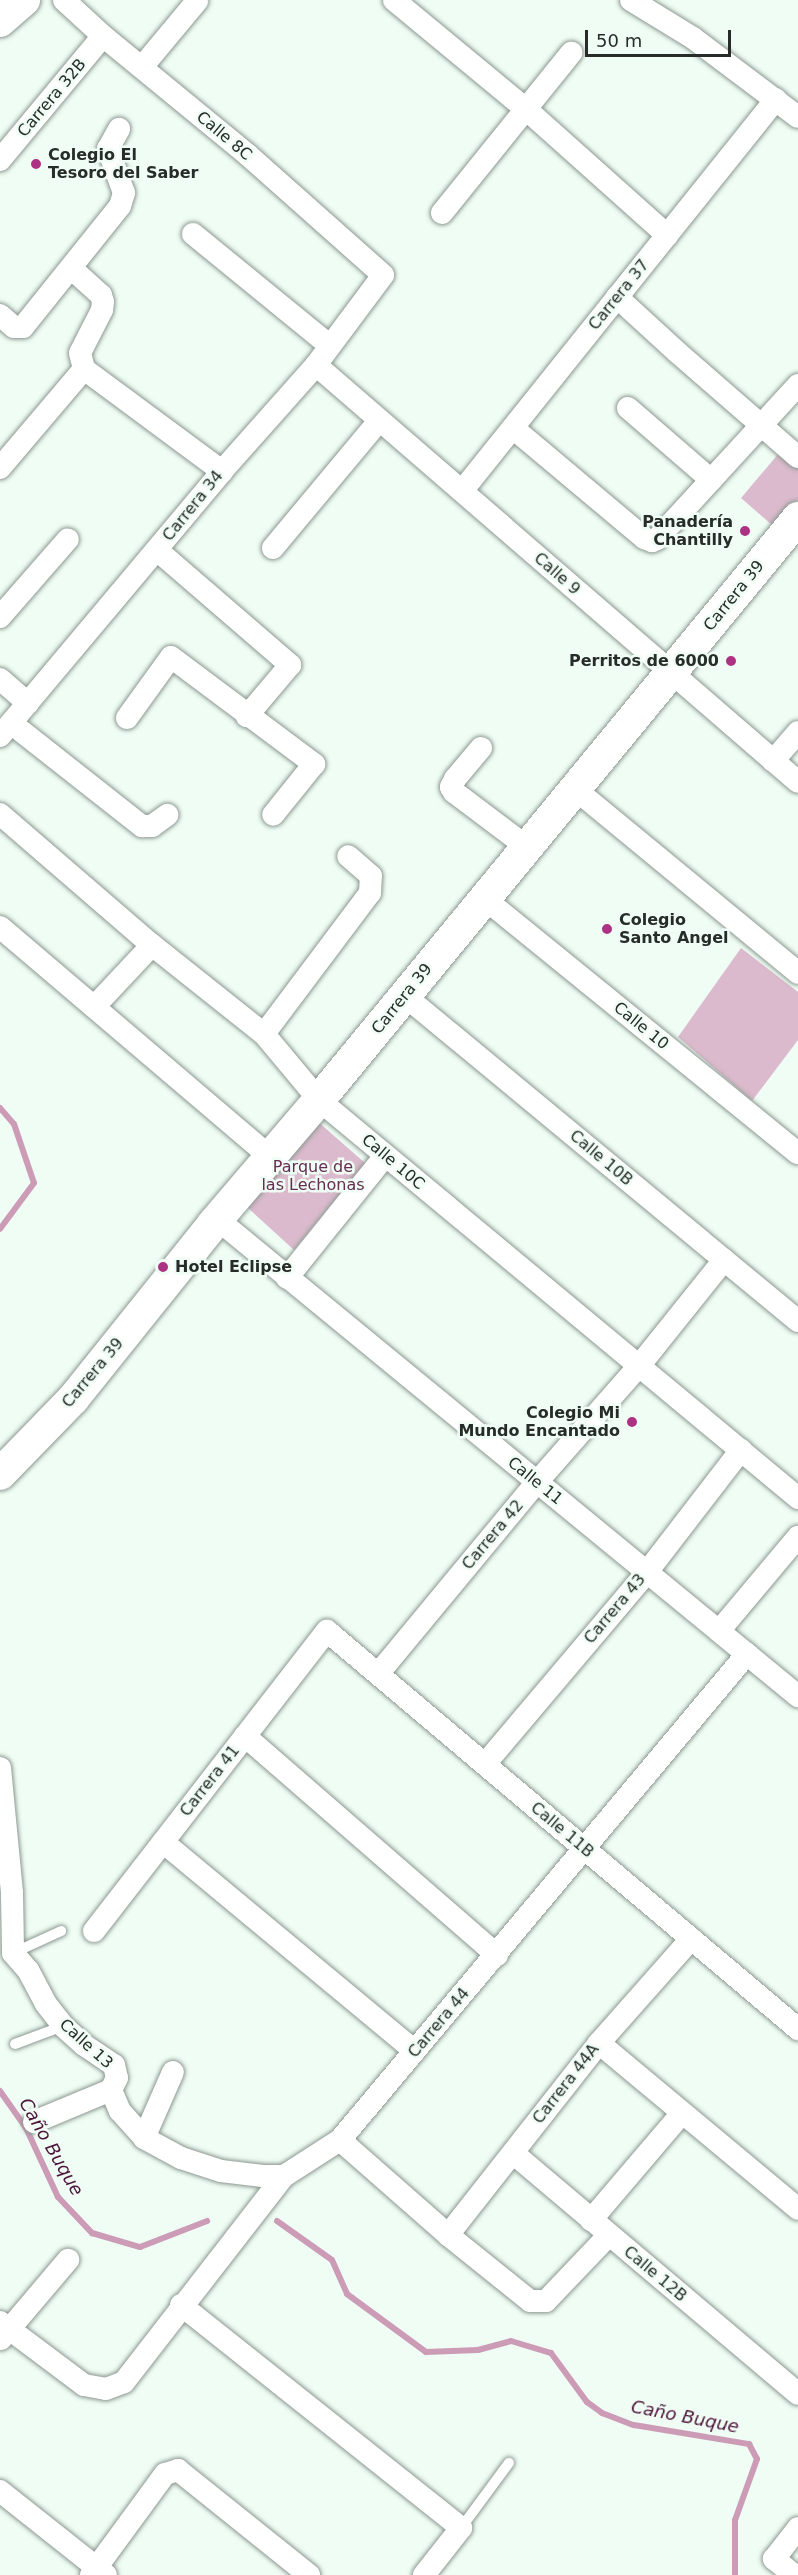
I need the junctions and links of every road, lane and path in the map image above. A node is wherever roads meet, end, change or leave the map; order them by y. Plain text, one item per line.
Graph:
1 (24, 0) edge
2 (64, 0) edge
3 (394, 0) edge
4 (631, 0) edge
5 (197, 1) edge
6 (0, 21) edge
7 (104, 36) junction
8 (571, 54) dead end
9 (142, 67) junction
10 (776, 99) junction
11 (527, 110) junction
12 (798, 117) edge
13 (119, 129) dead end
14 (0, 160) edge
15 (442, 213) dead end
16 (193, 234) dead end
17 (667, 235) junction
18 (72, 269) junction
19 (383, 275) joint
20 (617, 297) junction
21 (0, 315) edge
22 (329, 345) junction
23 (316, 365) junction
24 (84, 369) junction
25 (798, 385) edge
26 (628, 408) dead end
27 (379, 421) junction
28 (762, 427) junction
29 (513, 428) junction
30 (798, 457) edge
31 (0, 468) edge
32 (222, 471) junction
33 (711, 480) junction
34 (462, 491) junction
35 (798, 518) edge
36 (68, 539) dead end
37 (273, 548) dead end
38 (157, 550) junction
39 (0, 617) edge
40 (671, 672) junction
41 (0, 679) edge
42 (28, 703) junction
43 (247, 716) junction
44 (127, 718) dead end
45 (6, 730) edge
46 (798, 732) edge
47 (481, 747) dead end
48 (773, 761) junction
49 (798, 782) edge
50 (575, 789) junction
51 (0, 814) edge
52 (167, 815) dead end
53 (273, 815) dead end
54 (527, 847) junction
55 (348, 856) dead end
56 (484, 899) junction
57 (0, 927) edge
58 (152, 945) junction
59 (798, 973) edge
60 (405, 996) junction
61 (94, 1007) junction
62 (264, 1034) junction
63 (318, 1100) junction
64 (798, 1153) edge
65 (385, 1156) junction
66 (270, 1157) junction
67 (217, 1219) junction
68 (724, 1260) junction
69 (287, 1278) junction
70 (798, 1321) edge
71 (639, 1366) junction
72 (741, 1450) junction
73 (0, 1476) edge
74 (537, 1482) junction
75 (798, 1498) edge
76 (798, 1537) edge
77 (647, 1572) junction
78 (327, 1631) joint
79 (719, 1631) junction
80 (747, 1654) junction
81 (378, 1674) junction
82 (798, 1696) edge
83 (245, 1736) junction
84 (484, 1764) junction
85 (0, 1768) edge
86 (163, 1842) junction
87 (584, 1848) junction
88 (61, 1931) dead end
89 (94, 1931) dead end
90 (691, 1939) junction
91 (13, 1953) junction
92 (497, 1954) junction
93 (63, 2026) junction
94 (798, 2030) edge
95 (598, 2043) junction
96 (15, 2044) dead end
97 (415, 2052) junction
98 (173, 2072) dead end
99 (111, 2090) junction
100 (682, 2113) junction
101 (34, 2122) dead end
102 (144, 2138) junction
103 (340, 2140) junction
104 (513, 2153) junction
105 (284, 2176) junction
106 (798, 2209) edge
107 (591, 2220) junction
108 (448, 2235) junction
109 (609, 2235) junction
110 (68, 2260) dead end
111 (182, 2305) junction
112 (3, 2330) edge
113 (798, 2394) edge
114 (509, 2463) dead end
115 (0, 2491) edge
116 (460, 2528) junction
117 (798, 2528) edge
118 (98, 2572) edge
119 (309, 2575) edge
120 (424, 2575) edge
121 (794, 2575) edge

1 - 6 street
2 - 7 street, Calle 8C
3 - 11 street
4 - 10 street
5 - 9 street
7 - 9 street, Calle 8C
7 - 14 street, Carrera 32B
8 - 11 street
9 - 19 street, Calle 8C
10 - 12 street
10 - 17 street, Carrera 37
11 - 15 street
11 - 17 street
13 - 18 street
16 - 22 street
17 - 20 street, Carrera 37
18 - 21 street
18 - 24 street
19 - 22 street, Carrera 34
20 - 28 street
20 - 29 street, Carrera 37
22 - 23 street, Carrera 34
23 - 27 street, Calle 9
23 - 32 street, Carrera 34
24 - 31 street
24 - 32 street
25 - 28 street
26 - 33 street
27 - 34 street, Calle 9
27 - 37 street
28 - 30 street
28 - 33 street
29 - 33 street
29 - 34 street, Carrera 37
32 - 38 street, Carrera 34
34 - 40 street, Calle 9
35 - 40 street, Carrera 39
36 - 39 street
38 - 42 street, Carrera 34
38 - 43 street
40 - 48 street, Calle 9
40 - 50 street, Carrera 39
41 - 42 street
42 - 45 street, Carrera 34
43 - 44 street
43 - 53 street
45 - 52 street
46 - 48 street
47 - 54 street
48 - 49 street, Calle 9
50 - 54 street, Carrera 39
50 - 59 street
51 - 58 street, Calle 10C
54 - 56 street, Carrera 39
55 - 62 street
56 - 60 street, Carrera 39
56 - 64 street, Calle 10
57 - 61 street
58 - 61 street
58 - 62 street, Calle 10C
60 - 63 street, Carrera 39
60 - 68 street, Calle 10B
61 - 66 street
62 - 63 street, Calle 10C
63 - 65 street, Calle 10C
63 - 66 street, Carrera 39
65 - 69 street
65 - 71 street, Calle 10C
66 - 67 street, Carrera 39
67 - 69 street, Calle 11
67 - 73 street, Carrera 39
68 - 70 street, Calle 10B
68 - 71 street, Carrera 42
69 - 74 street, Calle 11
71 - 72 street, Calle 10C
71 - 74 street, Carrera 42
72 - 75 street, Calle 10C
72 - 77 street, Carrera 43
74 - 77 street, Calle 11
74 - 81 street, Carrera 42
76 - 79 street
77 - 79 street, Calle 11
77 - 84 street, Carrera 43
78 - 81 street, Calle 11B
78 - 83 street, Carrera 41
79 - 80 street, Calle 11
80 - 82 street, Calle 11
80 - 87 street, Carrera 44
81 - 84 street, Calle 11B
83 - 86 street, Carrera 41
83 - 92 street
84 - 87 street, Calle 11B
85 - 91 street
86 - 89 street, Carrera 41
86 - 97 street
87 - 90 street, Calle 11B
87 - 92 street, Carrera 44
88 - 91 lane
90 - 94 street, Calle 11B
90 - 95 street, Carrera 44A
91 - 93 street, Calle 13
92 - 97 street, Carrera 44
93 - 96 lane
93 - 99 street, Calle 13
95 - 100 street
95 - 104 street, Carrera 44A
97 - 103 street, Carrera 44
98 - 102 street
99 - 101 street
99 - 102 street, Calle 13
100 - 106 street
100 - 107 street
102 - 105 street, Calle 13
103 - 105 street, Carrera 44
103 - 108 street
104 - 107 street, Calle 12B
104 - 108 street, Carrera 44A
105 - 111 street, Carrera 44
107 - 109 street, Calle 12B
108 - 109 street
109 - 113 street, Calle 12B
110 - 112 street
111 - 112 street, Carrera 44
111 - 116 street
114 - 116 lane
115 - 118 street
116 - 120 street
117 - 121 street
118 - 119 street

